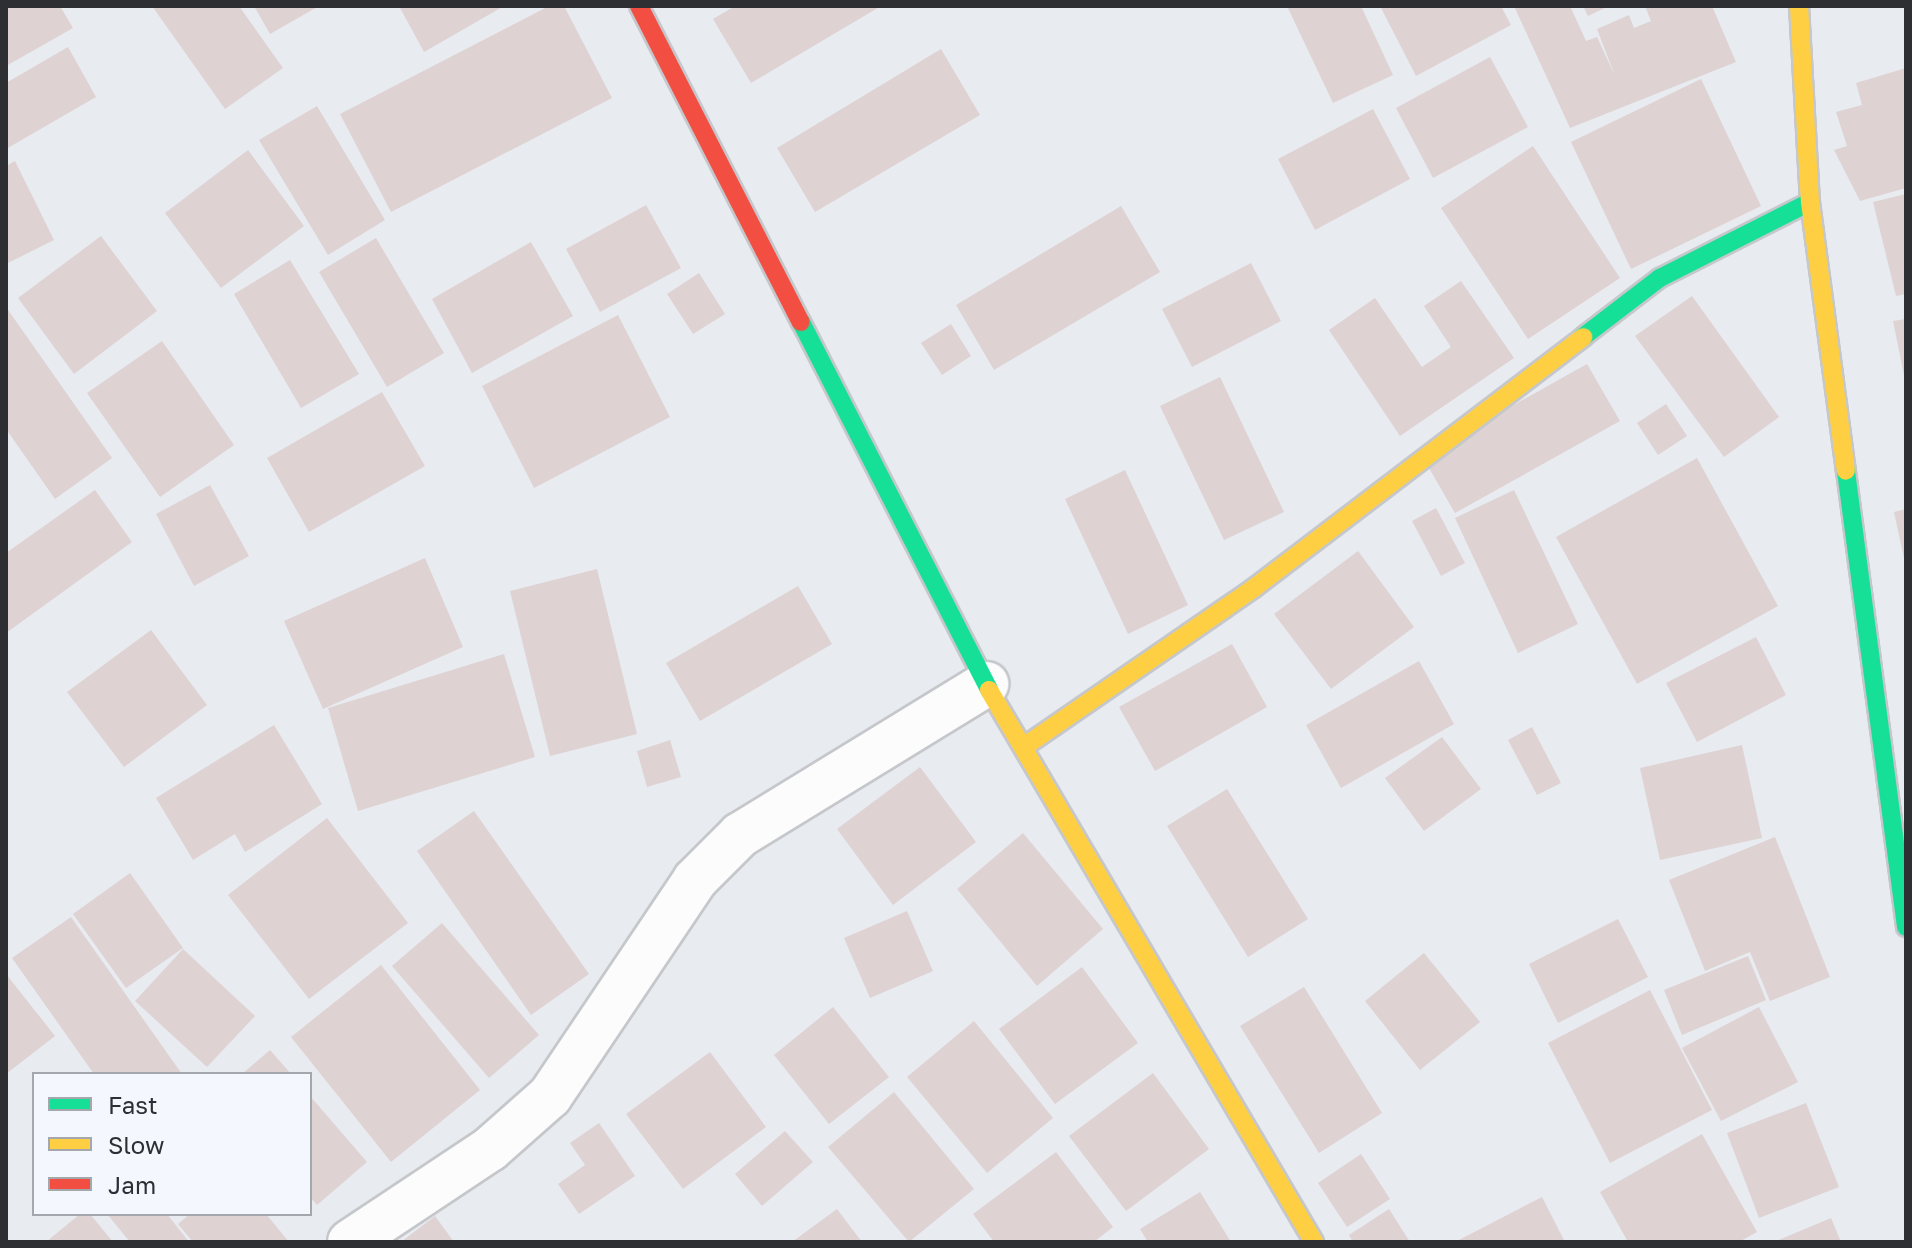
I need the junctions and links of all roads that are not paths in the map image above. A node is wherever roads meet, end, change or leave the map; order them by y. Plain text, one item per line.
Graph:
1 (639, 6) edge
2 (1799, 6) edge
3 (1810, 202) junction
4 (986, 684) junction
5 (1025, 746) junction
6 (1906, 927) edge
7 (350, 1242) edge
8 (1314, 1242) edge

1 - 4 street
2 - 3 street
3 - 5 street
3 - 6 street
4 - 5 street
4 - 7 street
5 - 8 street

